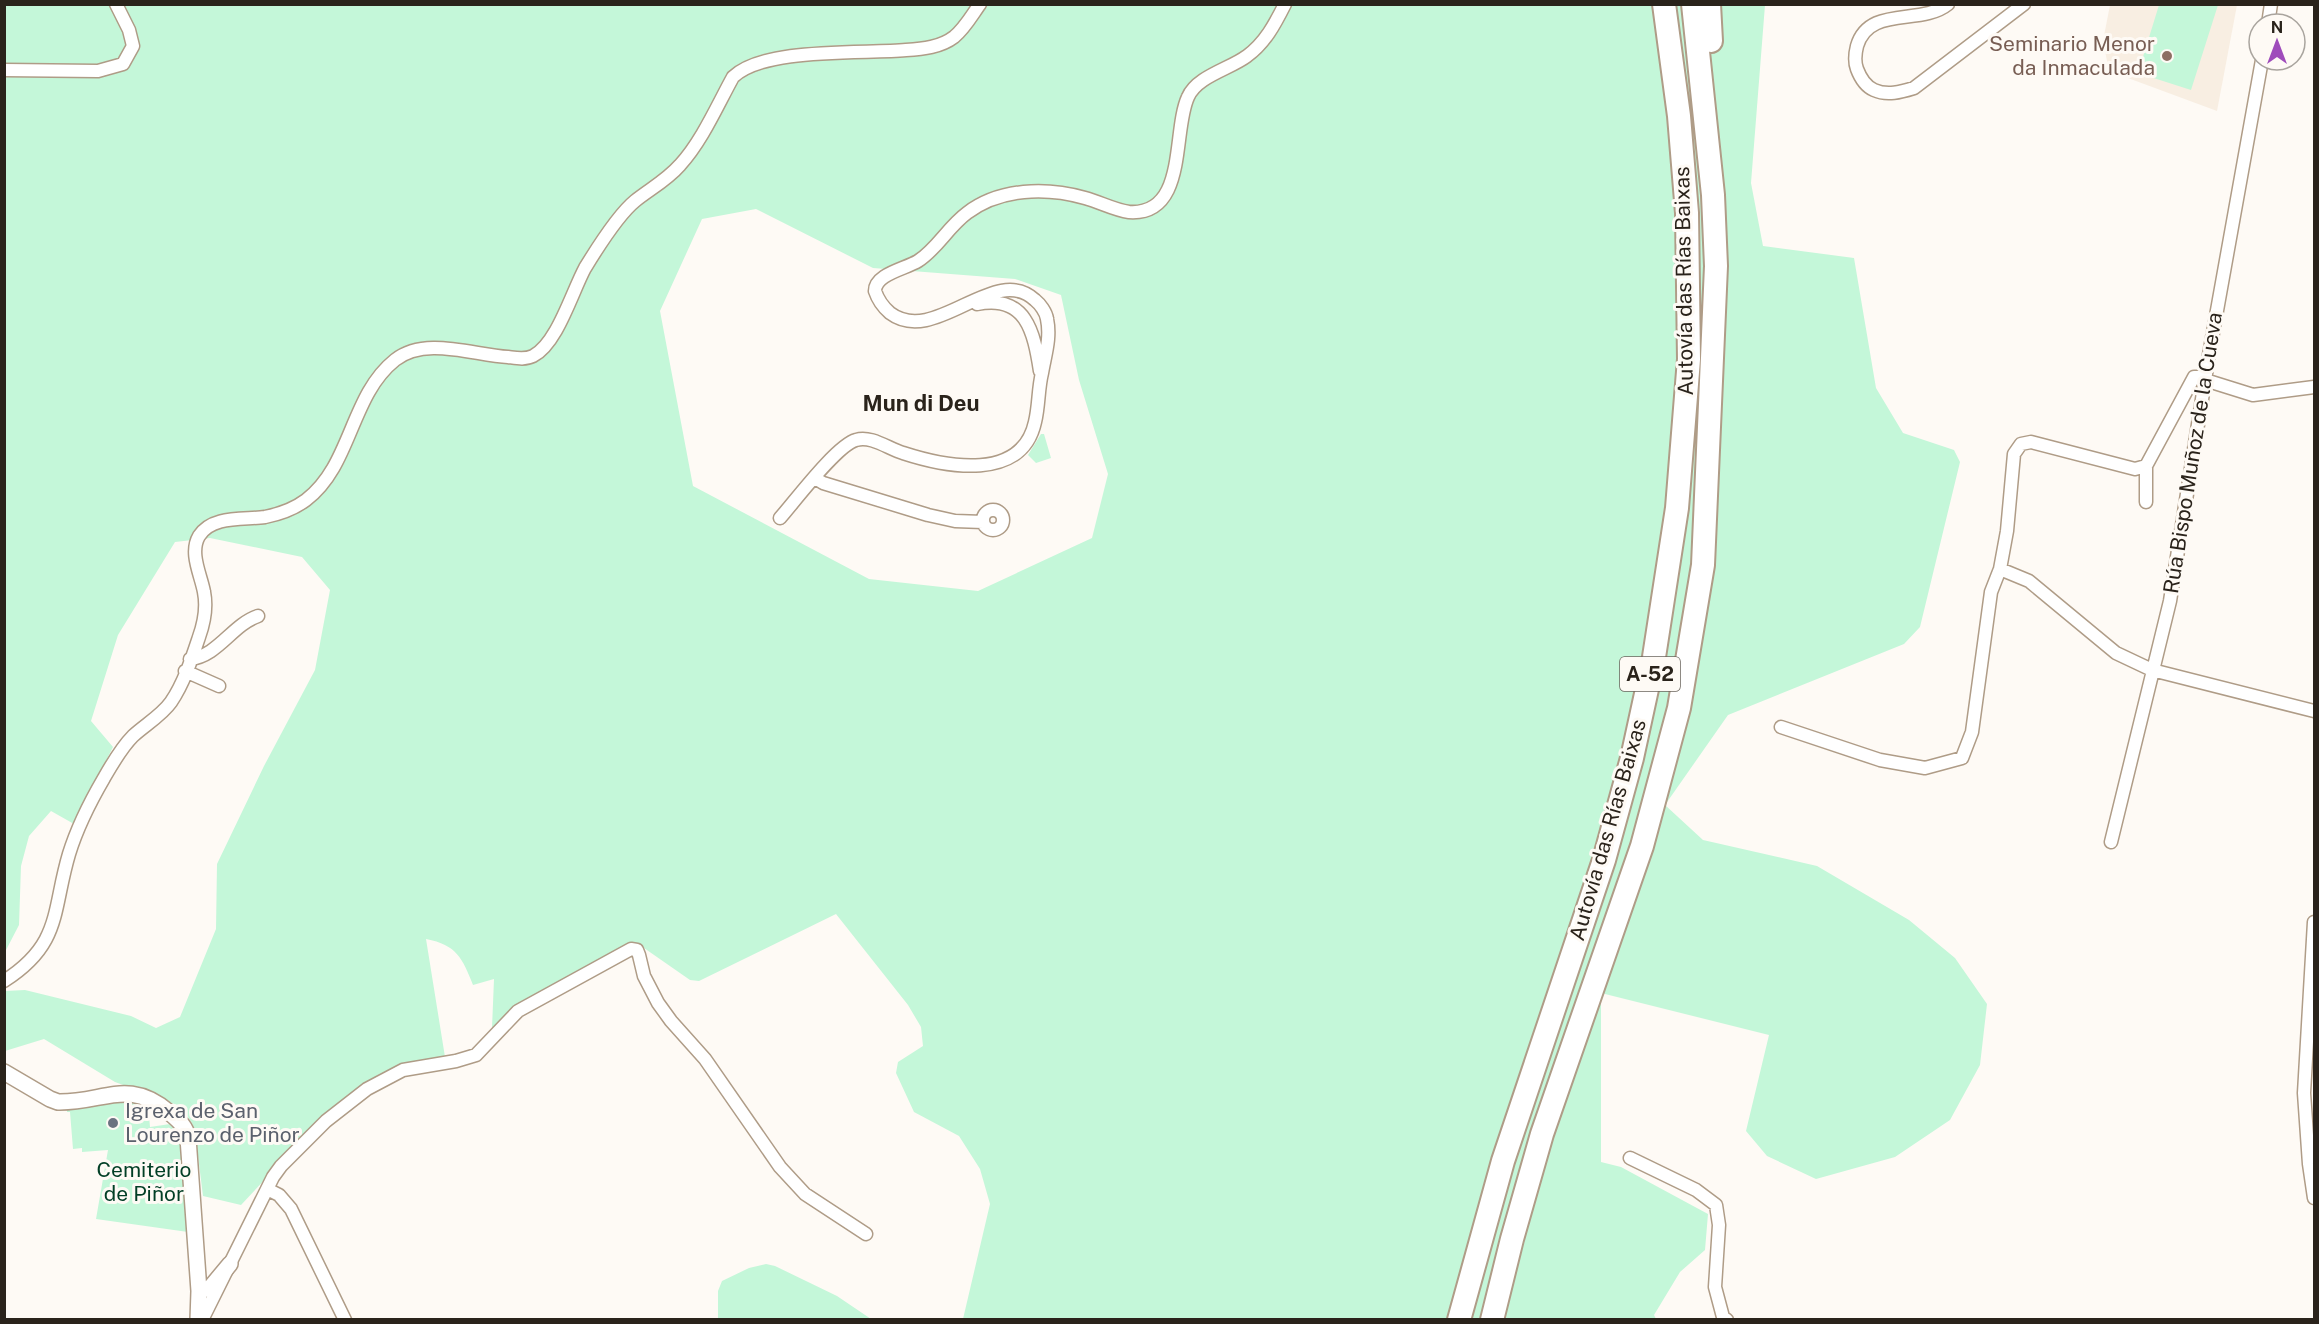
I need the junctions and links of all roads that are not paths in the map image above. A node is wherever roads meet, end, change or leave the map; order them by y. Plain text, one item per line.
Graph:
1 (117, 4) edge
2 (980, 4) edge
3 (1285, 4) edge
4 (1664, 4) edge
5 (1693, 4) edge
6 (1708, 4) edge
7 (1948, 4) edge
8 (2024, 4) edge
9 (4, 70) edge
10 (2260, 72) edge
11 (1716, 266) junction
12 (1033, 297) junction
13 (958, 309) junction
14 (1020, 312) junction
15 (1041, 374) junction
16 (2205, 379) junction
17 (2314, 387) edge
18 (829, 461) junction
19 (2146, 466) junction
20 (815, 478) junction
21 (844, 488) junction
22 (2146, 502) dead end
23 (780, 518) dead end
24 (983, 522) dead end
25 (2000, 568) junction
26 (258, 616) dead end
27 (190, 659) junction
28 (2152, 670) junction
29 (185, 671) junction
30 (219, 686) dead end
31 (2314, 711) edge
32 (1781, 727) dead end
33 (2111, 842) dead end
34 (2314, 922) edge
35 (4, 981) edge
36 (4, 1072) edge
37 (1630, 1158) dead end
38 (267, 1189) junction
39 (2314, 1198) edge
40 (866, 1234) dead end
41 (230, 1264) junction
42 (199, 1291) junction
43 (200, 1320) edge
44 (345, 1320) edge
45 (1460, 1320) edge
46 (1492, 1320) edge
47 (1727, 1320) edge

1 - 9 street
2 - 27 street
3 - 13 street
4 - 45 highway, Autovía das Rías Baixas / A-52
5 - 11 highway, Autovía das Rías Baixas / A-52
6 - 11 highway
7 - 8 street
10 - 16 street, Rúa Bispo Muñoz de la Cueva
11 - 46 highway, Autovía das Rías Baixas / A-52
12 - 13 street
12 - 14 street
12 - 15 street
13 - 14 street
14 - 15 street
15 - 18 street
16 - 17 street
16 - 19 street
16 - 28 street, Rúa Bispo Muñoz de la Cueva
18 - 20 street
18 - 21 street
19 - 22 street
19 - 25 street
20 - 21 street
20 - 23 street
21 - 24 street
25 - 28 street
25 - 32 street
26 - 27 street
27 - 29 street
28 - 31 street
28 - 33 street, Rúa Bispo Muñoz de la Cueva
29 - 30 street
29 - 35 street
34 - 39 street
36 - 42 street
37 - 47 street
38 - 40 street
38 - 41 street
38 - 44 street
41 - 42 street
41 - 43 street
42 - 43 street

